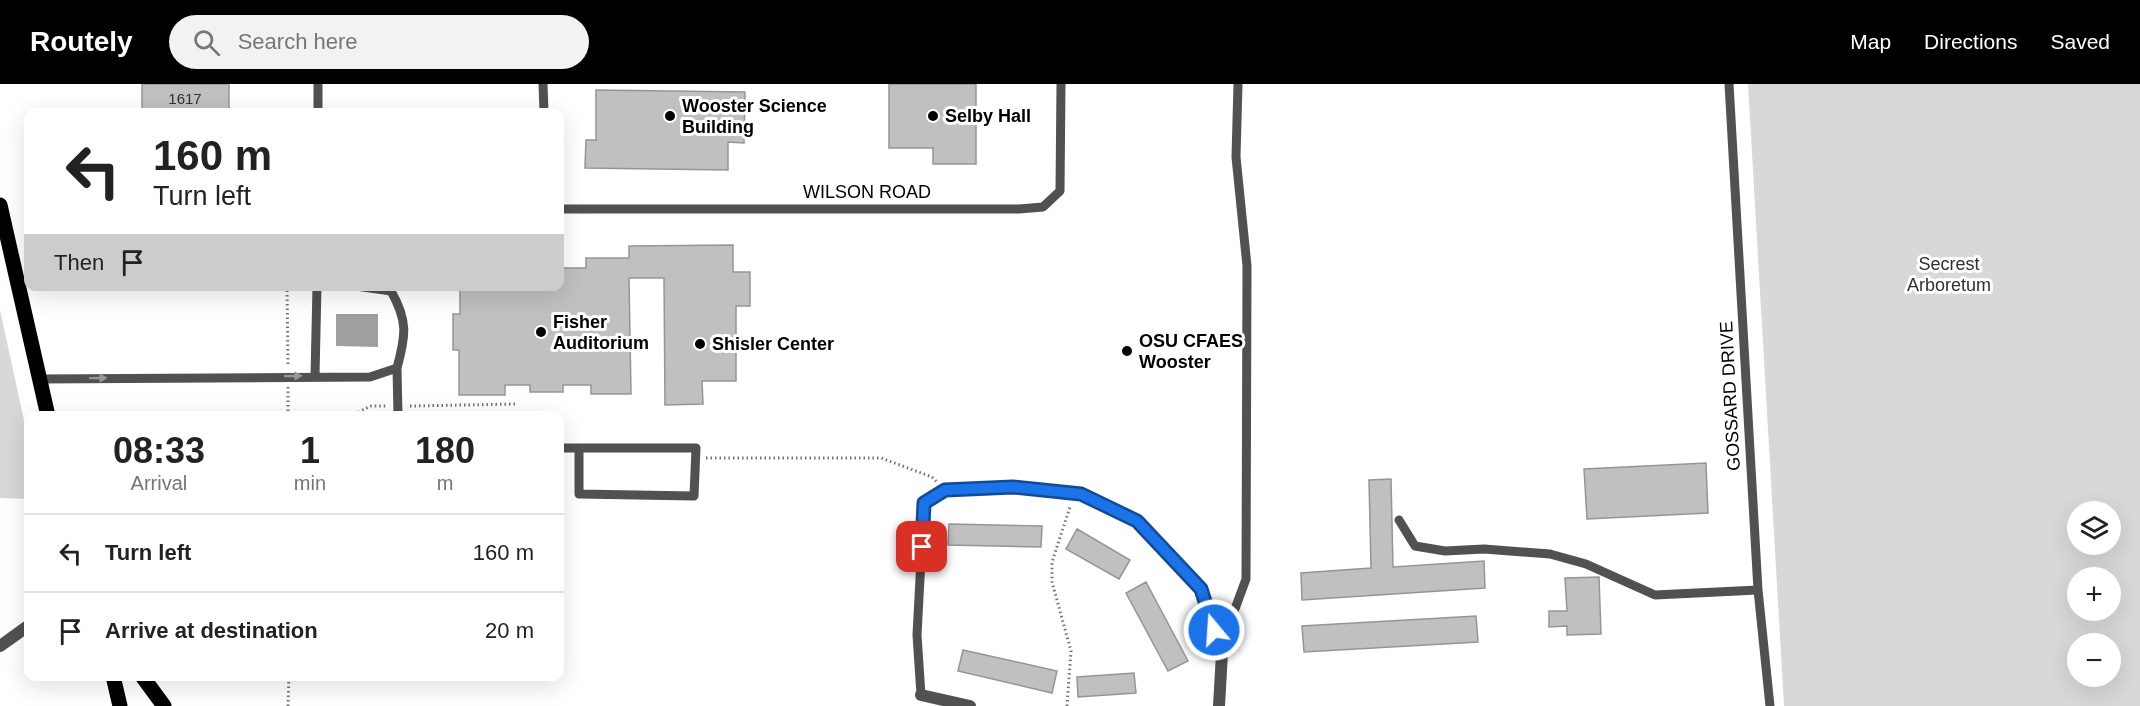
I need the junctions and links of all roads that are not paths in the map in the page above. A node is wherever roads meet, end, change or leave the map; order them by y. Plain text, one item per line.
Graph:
1 (318, 84) edge
2 (543, 84) edge
3 (1060, 84) edge
4 (1238, 84) edge
5 (1729, 84) edge
6 (318, 108) edge
7 (544, 108) edge
8 (0, 205) edge
9 (564, 209) edge
10 (24, 286) edge
11 (25, 291) edge
12 (317, 291) edge
13 (391, 291) edge
14 (397, 368) junction
15 (315, 376) junction
16 (39, 379) junction
17 (47, 411) edge
18 (398, 411) edge
19 (564, 448) edge
20 (579, 448) junction
21 (945, 490) joint
22 (1399, 520) dead end
23 (1758, 590) junction
24 (24, 629) edge
25 (1214, 630) junction
26 (0, 646) edge
27 (114, 681) edge
28 (146, 681) edge
29 (921, 695) joint
30 (120, 706) edge
31 (164, 706) edge
32 (970, 706) edge
33 (1219, 706) edge
34 (1770, 706) edge

1 - 6 lane
2 - 7 lane
3 - 9 lane, WILSON ROAD
4 - 25 lane
5 - 23 lane, GOSSARD DRIVE
8 - 10 main road
11 - 16 main road
12 - 15 lane
13 - 14 lane
14 - 15 lane
14 - 18 lane
16 -> 15 lane
16 - 17 main road
19 - 20 lane
20 - 20 lane
21 - 25 street
21 - 29 lane
22 - 23 lane
23 - 34 lane, GOSSARD DRIVE
24 - 26 street
25 - 33 street
27 - 30 main road
28 - 31 main road
29 - 32 street

